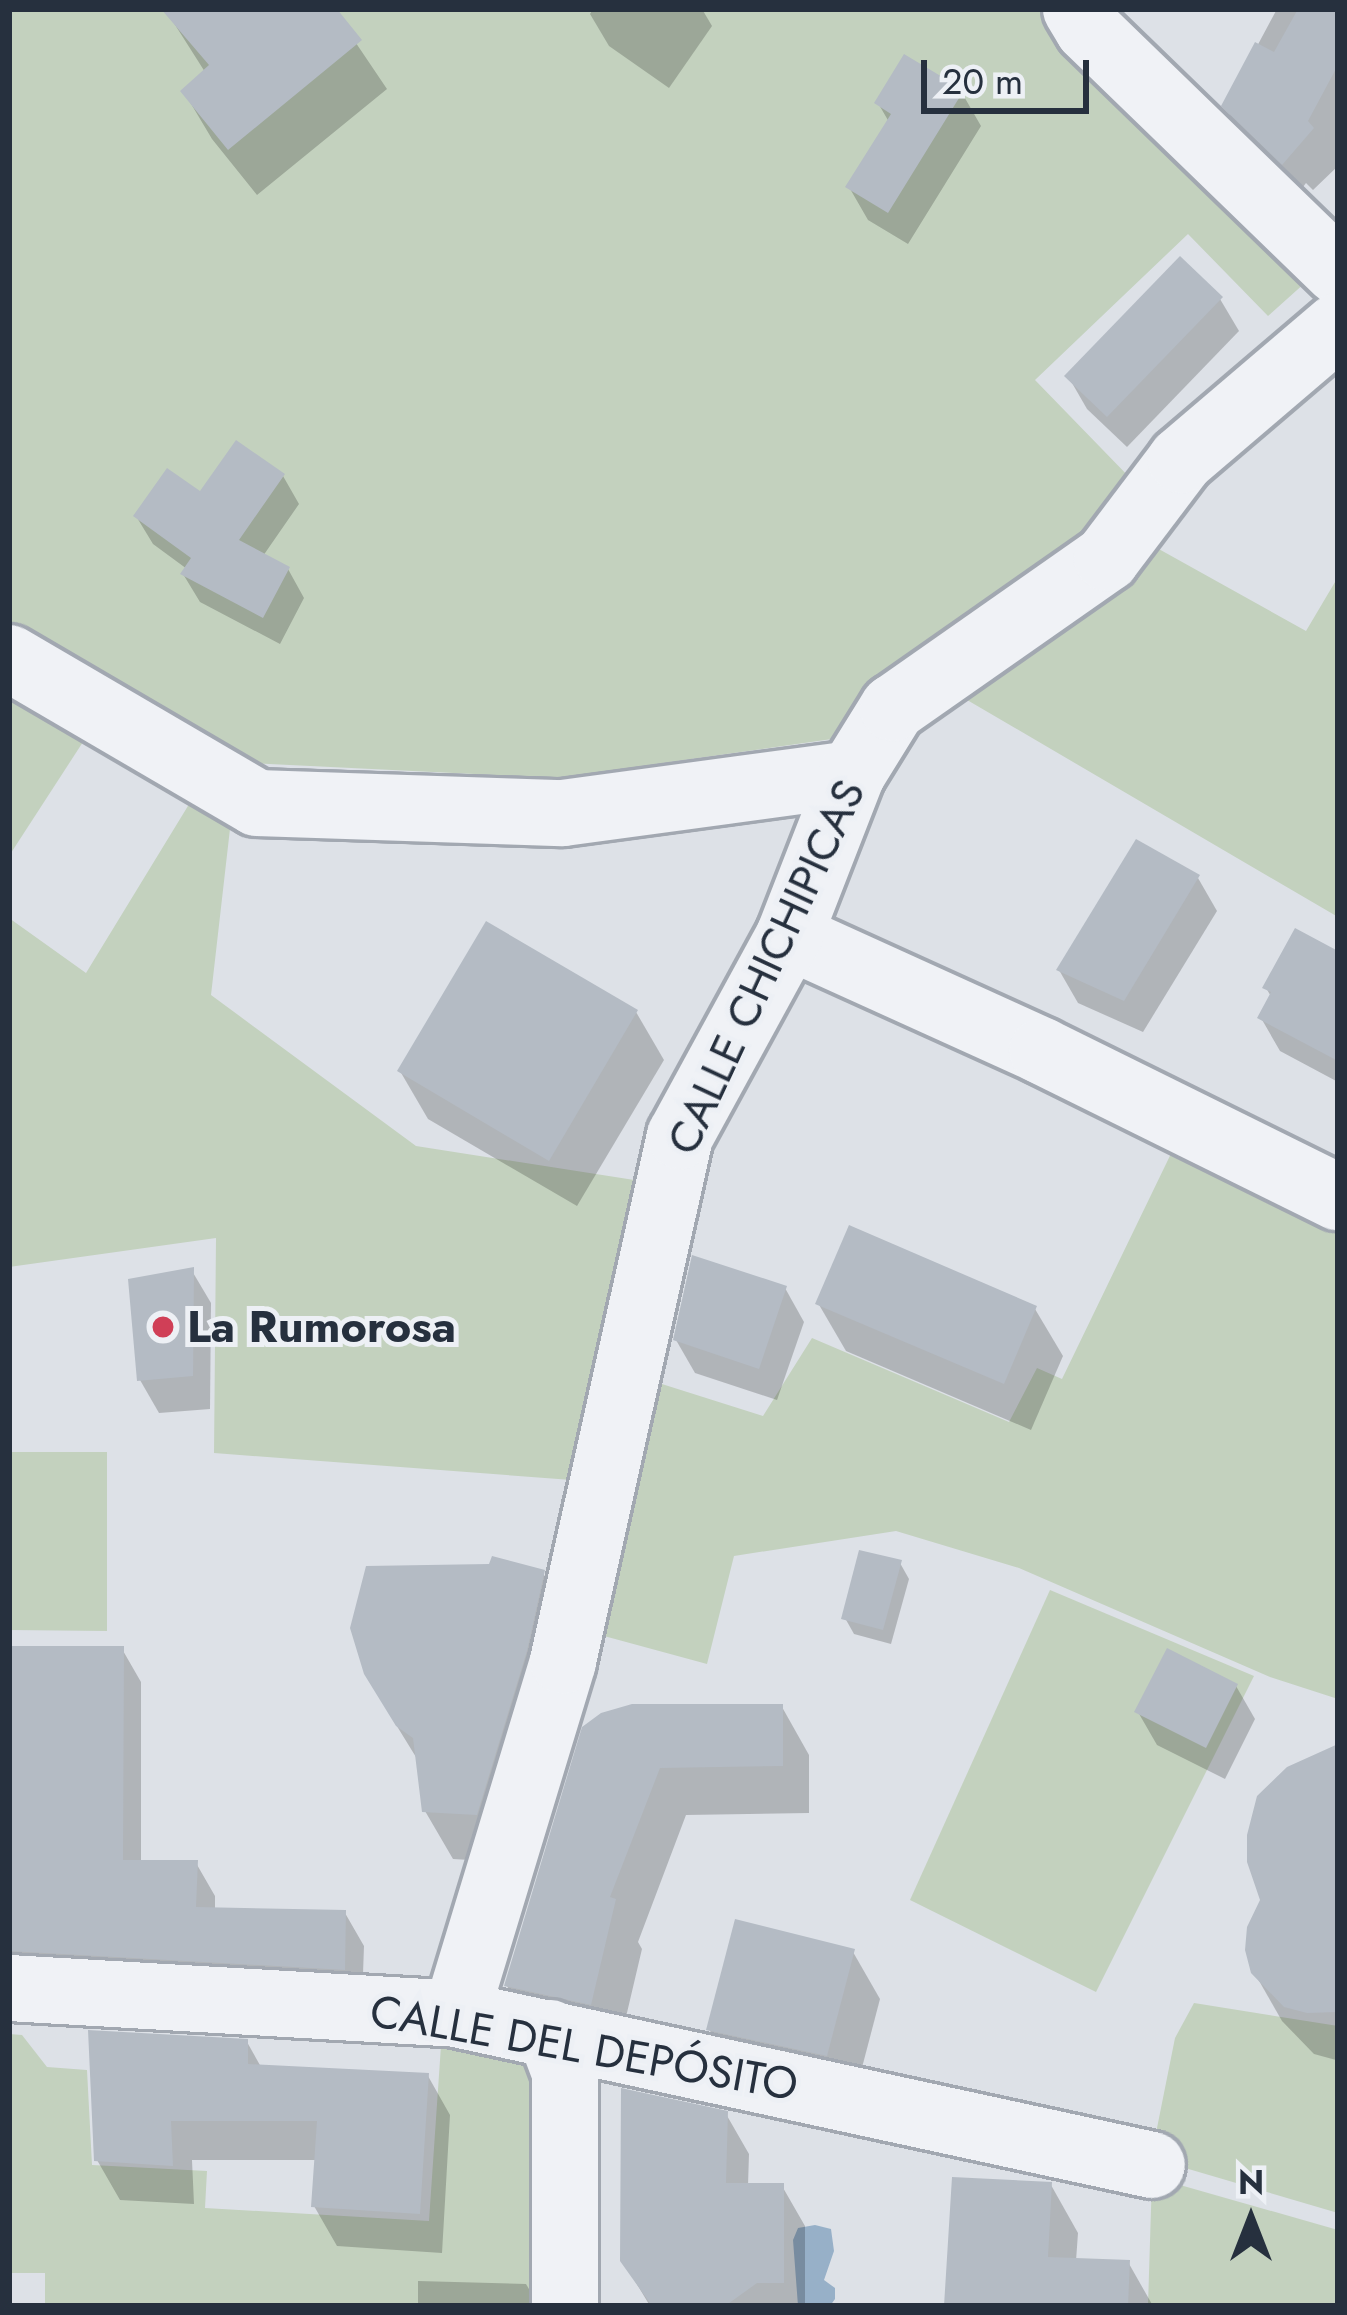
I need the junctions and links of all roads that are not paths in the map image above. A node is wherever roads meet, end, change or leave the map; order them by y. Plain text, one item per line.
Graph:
1 (1076, 9) edge
2 (1338, 271) edge
3 (1338, 326) edge
4 (9, 658) edge
5 (852, 774) junction
6 (788, 936) junction
7 (1338, 1197) edge
8 (9, 1988) edge
9 (456, 2014) junction
10 (550, 2033) junction
11 (1152, 2165) dead end
12 (565, 2306) edge

1 - 2 street
3 - 5 street, CALLE CHICHIPICAS
4 - 5 street
5 - 6 street, CALLE CHICHIPICAS
6 - 7 street
6 - 9 street, CALLE CHICHIPICAS
8 - 9 street, CALLE DEL DEPÓSITO
9 - 10 street, CALLE DEL DEPÓSITO
10 - 11 street, CALLE DEL DEPÓSITO
10 - 12 street

